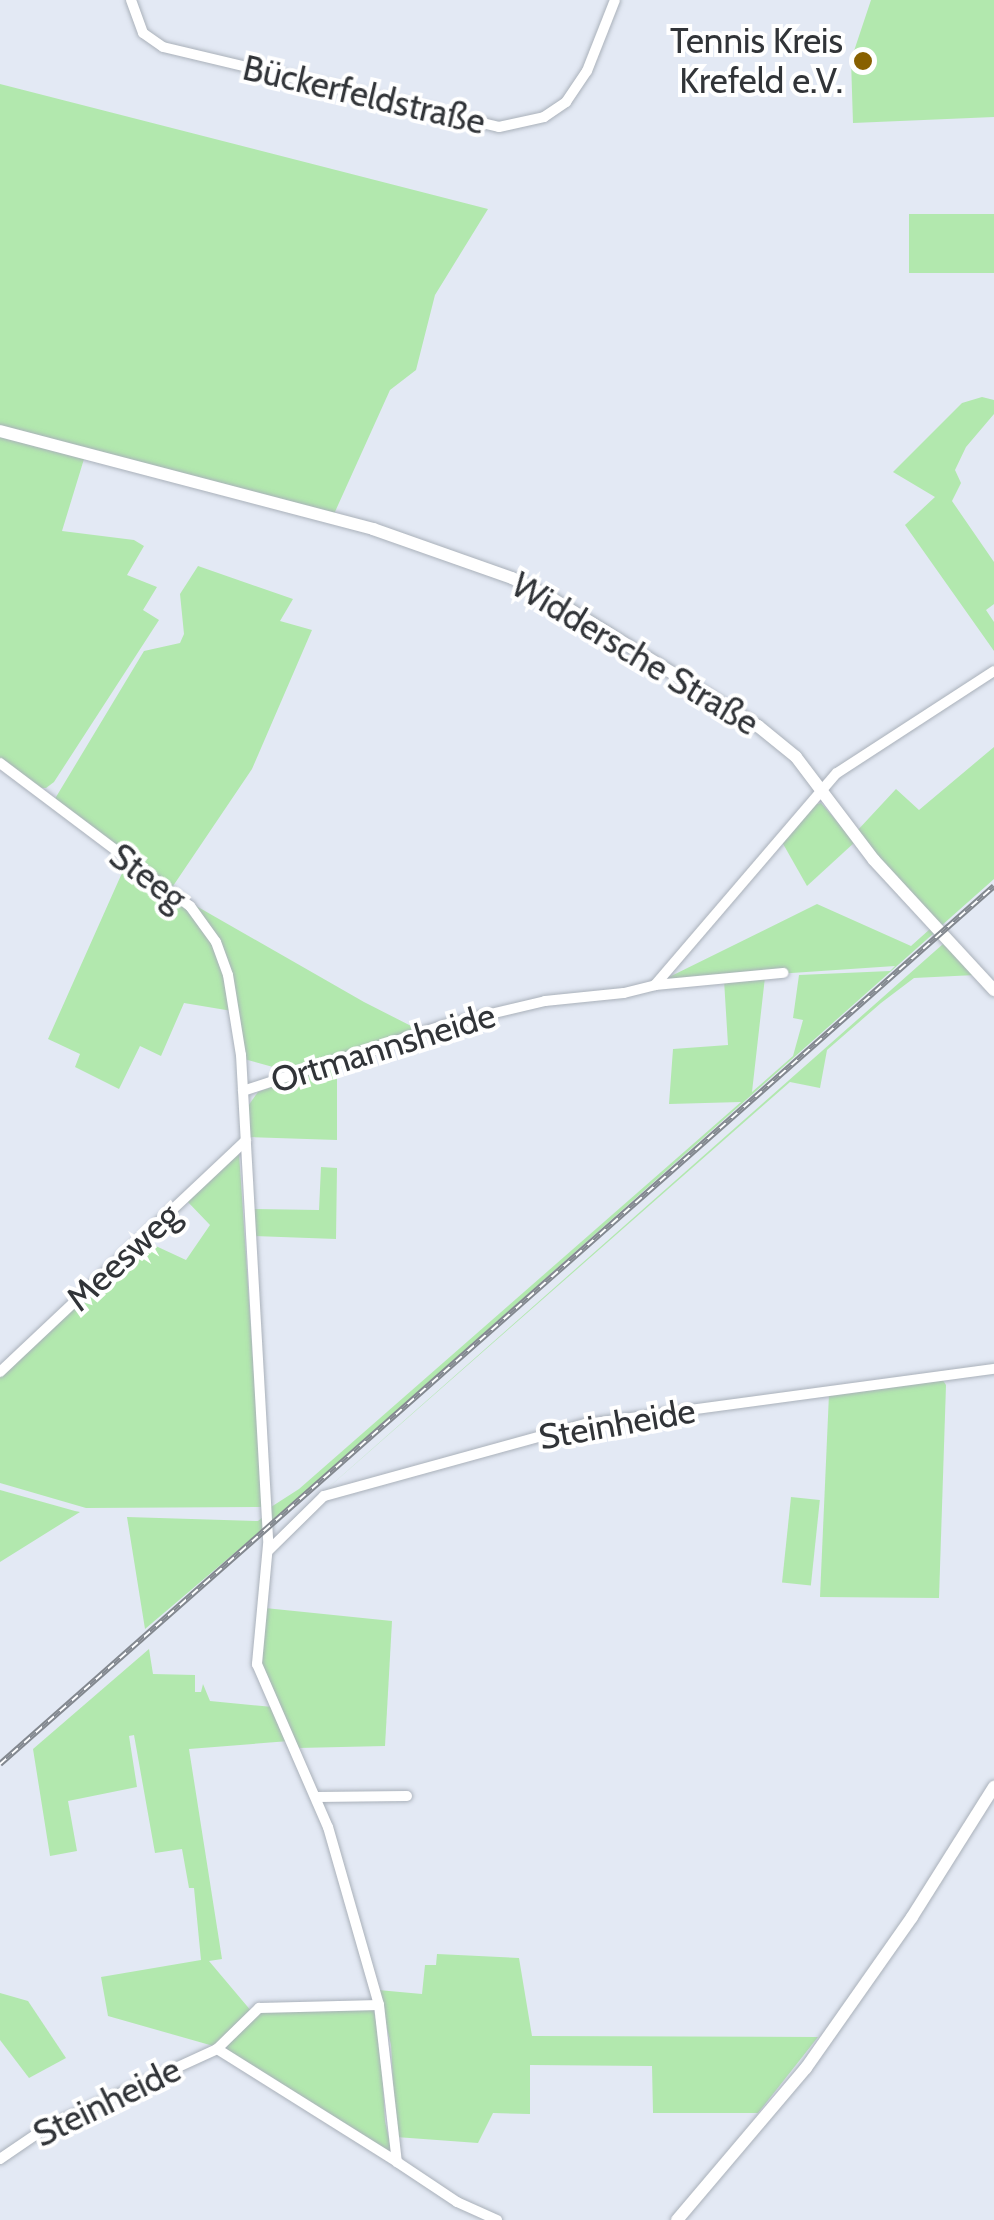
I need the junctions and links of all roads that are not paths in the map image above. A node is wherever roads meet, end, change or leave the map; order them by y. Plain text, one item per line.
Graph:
1 (131, 0) edge
2 (615, 0) edge
3 (0, 430) edge
4 (994, 671) edge
5 (0, 764) edge
6 (822, 789) junction
7 (782, 973) dead end
8 (655, 985) junction
9 (994, 990) edge
10 (243, 1090) junction
11 (246, 1140) junction
12 (994, 1370) edge
13 (0, 1372) edge
14 (268, 1551) junction
15 (992, 1793) edge
16 (406, 1796) dead end
17 (316, 1797) junction
18 (379, 2005) junction
19 (217, 2049) junction
20 (0, 2159) edge
21 (397, 2162) junction
22 (497, 2220) edge
23 (676, 2220) edge

1 - 2 street, Bückerfeldstraße
3 - 6 street, Widdersche Straße
4 - 6 street
5 - 10 street, Steeg
6 - 8 street
6 - 9 street, Widdersche Straße
7 - 8 street, Ortmannsheide
8 - 10 street, Ortmannsheide
10 - 11 street, Ortmannsheide
11 - 13 street, Meesweg
11 - 14 street, Ortmannsheide
12 - 14 street, Steinheide
14 - 17 street
15 - 23 street
16 - 17 street
17 - 18 street
18 - 19 street, Steinheide
18 - 21 street
19 - 20 street, Steinheide
19 - 21 street, Steinheide
21 - 22 street, Steinheide

